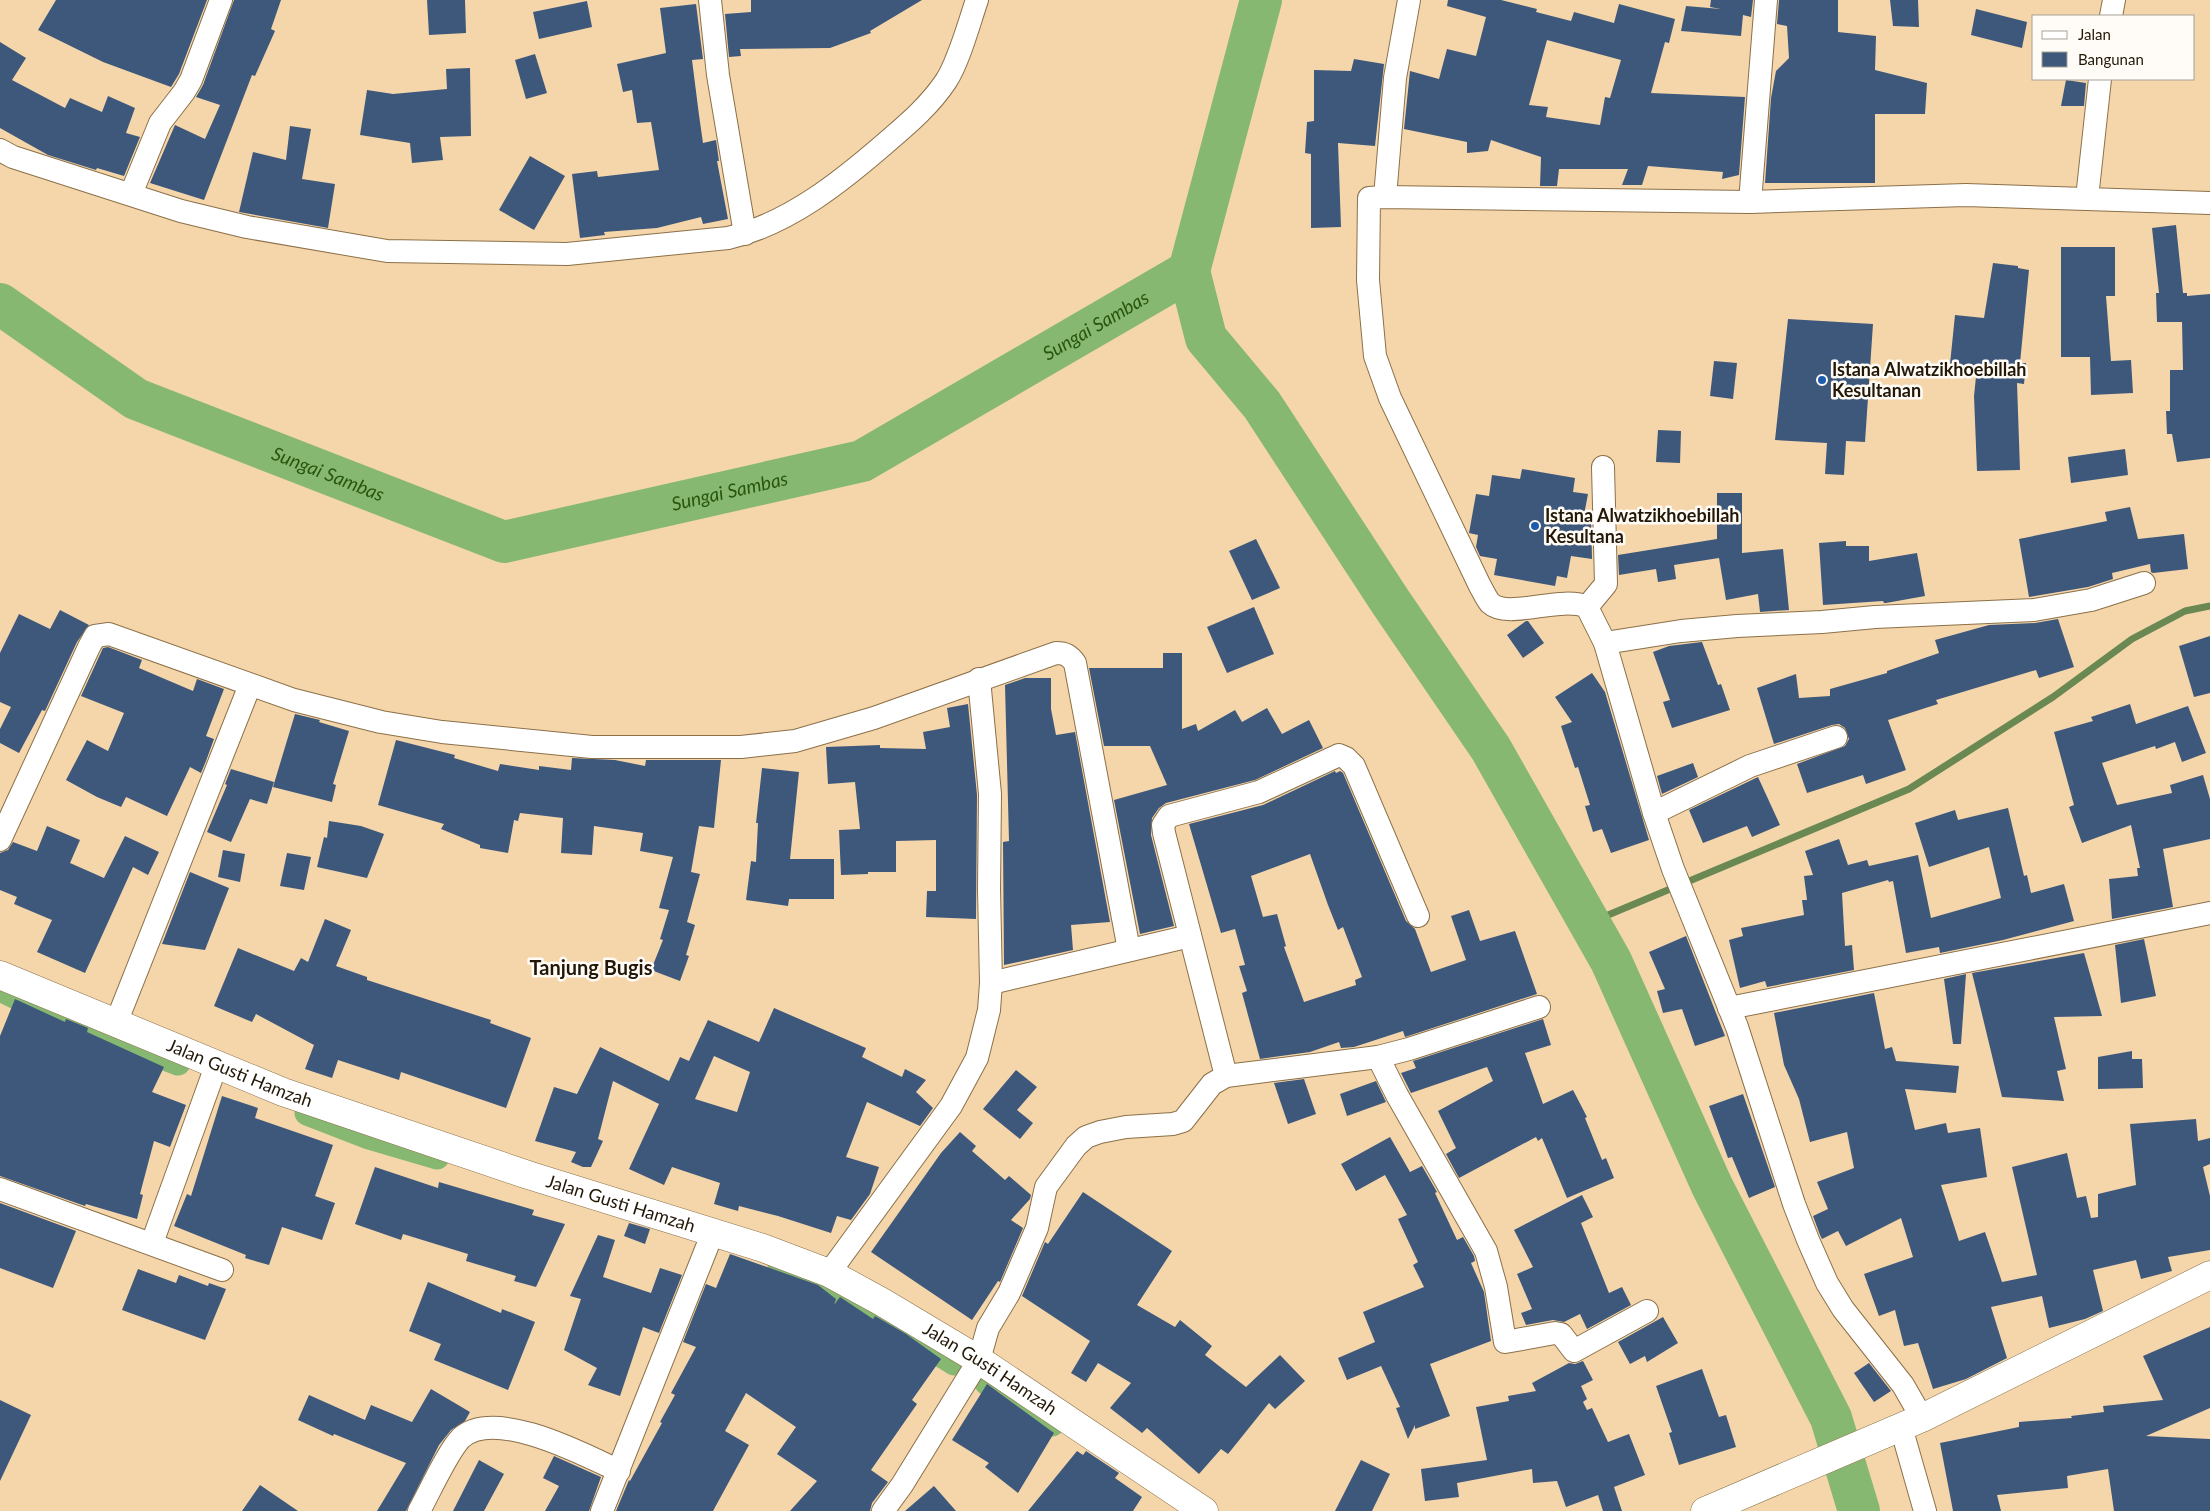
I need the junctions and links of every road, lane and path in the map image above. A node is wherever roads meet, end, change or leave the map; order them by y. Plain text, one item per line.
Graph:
1 (221, 0) edge
2 (710, 0) edge
3 (977, 0) edge
4 (1409, 0) edge
5 (1766, 0) edge
6 (2114, 0) edge
7 (2111, 15) edge
8 (2100, 80) edge
9 (0, 150) edge
10 (131, 194) junction
11 (1385, 196) junction
12 (2087, 198) junction
13 (1750, 202) junction
14 (2210, 203) edge
15 (745, 234) junction
16 (1603, 467) dead end
17 (2144, 583) dead end
18 (1587, 606) junction
19 (1605, 644) junction
20 (979, 679) junction
21 (250, 685) junction
22 (1836, 737) dead end
23 (1654, 813) junction
24 (0, 840) edge
25 (2210, 913) edge
26 (1418, 916) dead end
27 (1190, 936) junction
28 (1130, 950) junction
29 (0, 975) edge
30 (991, 983) junction
31 (1539, 1007) dead end
32 (1729, 1008) junction
33 (116, 1023) junction
34 (1378, 1057) junction
35 (216, 1066) junction
36 (1226, 1076) junction
37 (0, 1190) edge
38 (713, 1232) junction
39 (152, 1243) junction
40 (222, 1270) dead end
41 (829, 1274) junction
42 (2210, 1275) edge
43 (1647, 1311) dead end
44 (979, 1360) junction
45 (1904, 1425) junction
46 (619, 1471) junction
47 (1714, 1507) edge
48 (1199, 1510) edge
49 (419, 1511) edge
50 (602, 1511) edge
51 (883, 1511) edge
52 (1925, 1511) edge

1 - 10 street
2 - 15 street
3 - 15 street
4 - 11 street
5 - 13 street
6 - 7 street
8 - 12 street
9 - 10 street
10 - 15 street
11 - 13 street
11 - 18 street
12 - 13 street
12 - 14 street
16 - 18 street
17 - 19 street
18 - 19 street
19 - 23 street
20 - 21 street
20 - 28 street
20 - 30 street
21 - 24 street
21 - 33 street
22 - 23 street
23 - 32 street
25 - 32 street
26 - 27 street
27 - 28 street
27 - 36 street
28 - 30 street
29 - 33 street, Jalan Gusti Hamzah
30 - 41 street
31 - 34 street
32 - 45 street
33 - 35 street, Jalan Gusti Hamzah
34 - 36 street
34 - 43 street
35 - 38 street, Jalan Gusti Hamzah
35 - 39 street
36 - 44 street
37 - 39 street
38 - 41 street, Jalan Gusti Hamzah
38 - 46 street
39 - 40 street
41 - 44 street, Jalan Gusti Hamzah
42 - 45 street
44 - 48 street, Jalan Gusti Hamzah
44 - 51 street
45 - 47 street
45 - 52 street
46 - 49 street
46 - 50 street

